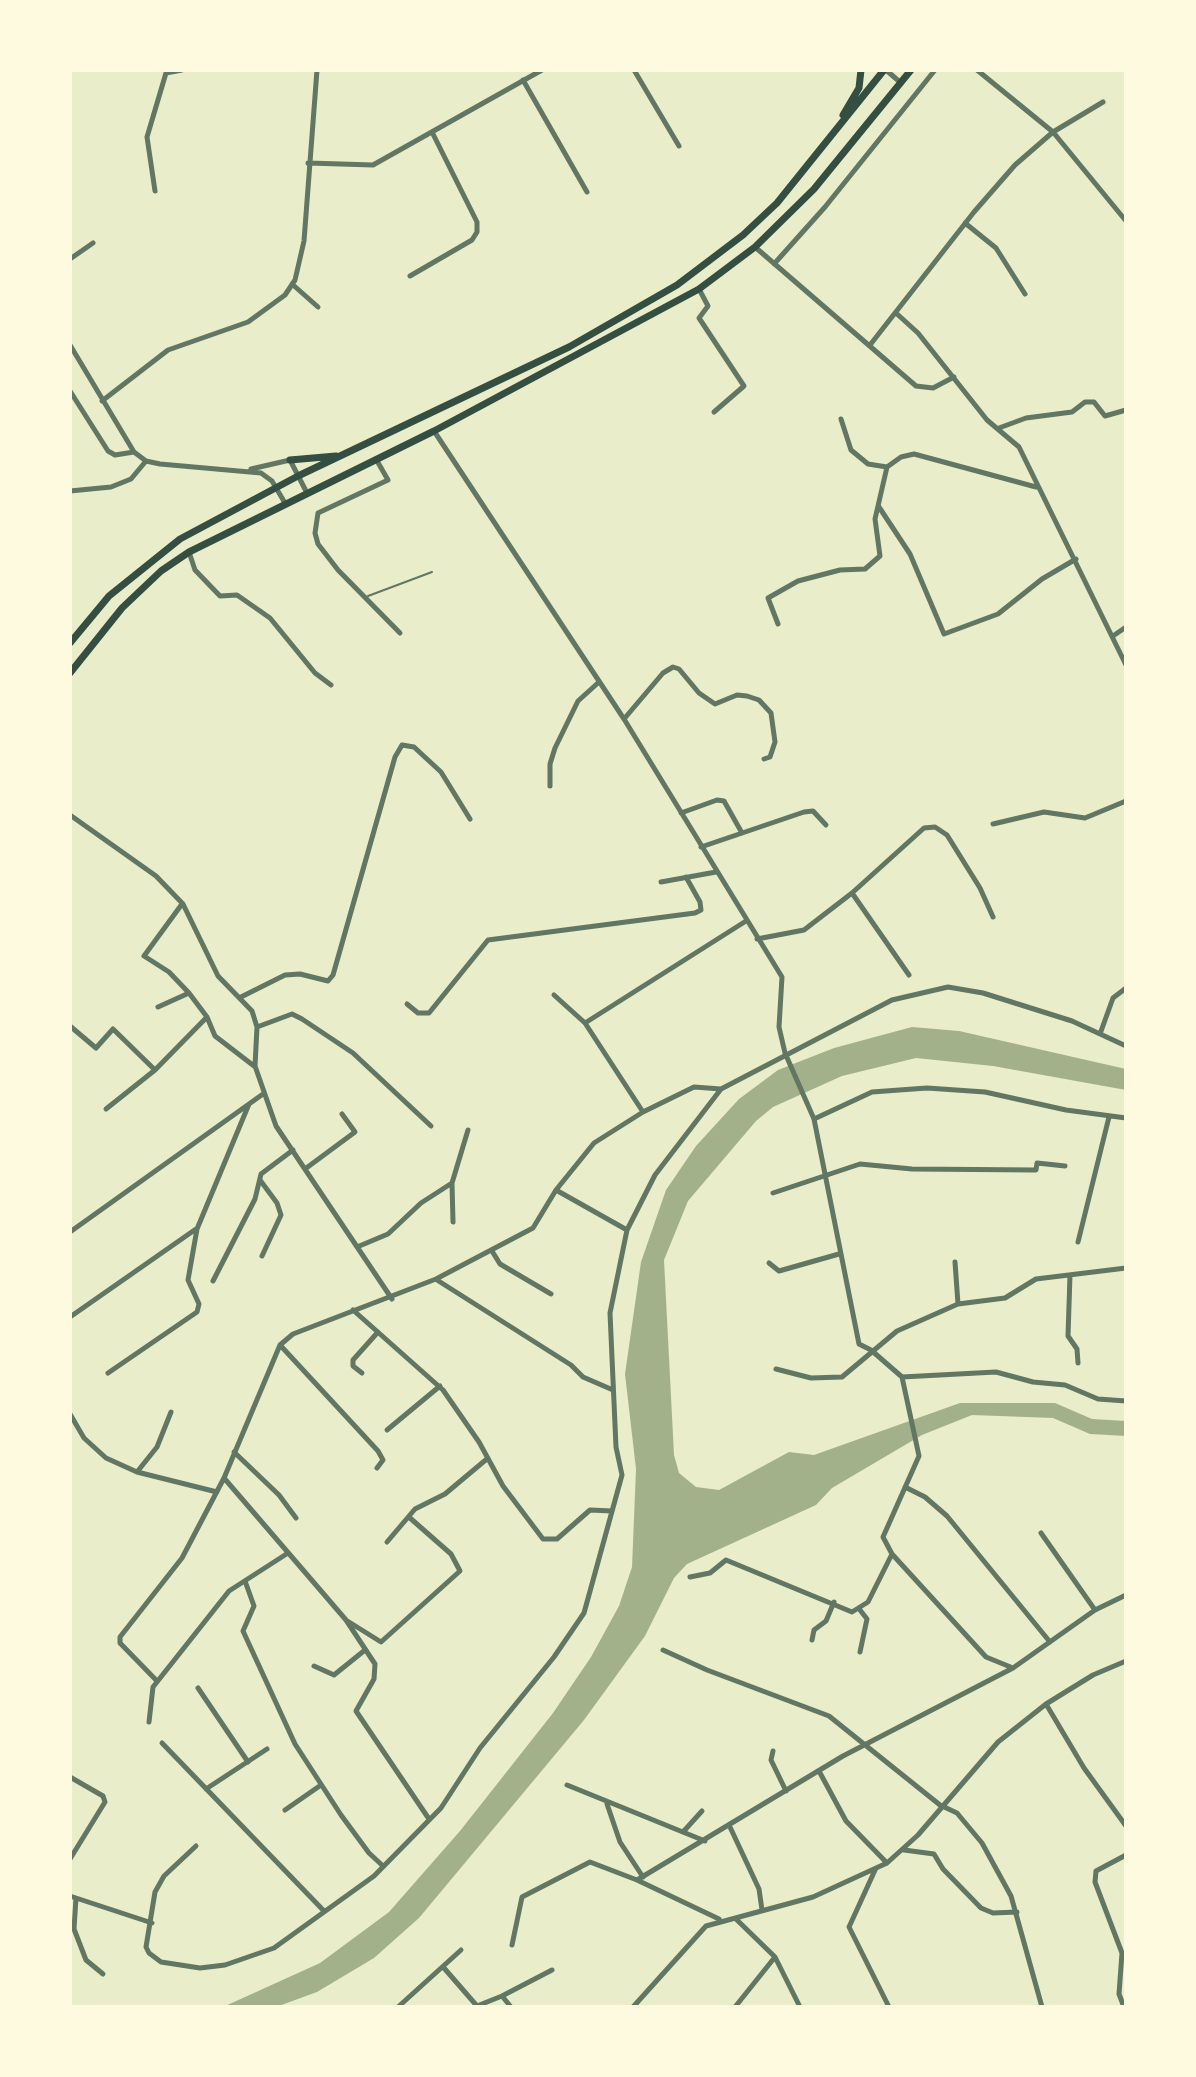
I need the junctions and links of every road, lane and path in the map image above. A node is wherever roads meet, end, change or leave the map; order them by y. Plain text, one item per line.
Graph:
1 (182, 70) edge
2 (316, 70) edge
3 (542, 70) edge
4 (634, 70) edge
5 (861, 70) edge
6 (885, 70) edge
7 (911, 70) edge
8 (935, 70) edge
9 (977, 70) edge
10 (166, 71) edge
11 (523, 80) junction
12 (901, 83) junction
13 (1103, 102) dead end
14 (432, 132) junction
15 (1053, 132) junction
16 (832, 135) junction
17 (679, 146) dead end
18 (308, 163) junction
19 (155, 191) dead end
20 (587, 192) dead end
21 (1126, 221) edge
22 (965, 223) junction
23 (93, 243) dead end
24 (755, 247) junction
25 (70, 259) edge
26 (774, 264) junction
27 (410, 276) dead end
28 (292, 284) junction
29 (699, 289) junction
30 (1025, 294) dead end
31 (318, 307) dead end
32 (896, 313) junction
33 (870, 345) junction
34 (71, 349) edge
35 (954, 377) junction
36 (70, 391) edge
37 (102, 401) junction
38 (1126, 410) edge
39 (714, 412) dead end
40 (841, 419) dead end
41 (999, 428) junction
42 (434, 431) junction
43 (134, 452) junction
44 (342, 455) junction
45 (376, 459) junction
46 (290, 460) junction
47 (146, 461) junction
48 (887, 467) junction
49 (250, 469) junction
50 (298, 476) junction
51 (276, 487) junction
52 (1037, 487) junction
53 (70, 491) edge
54 (307, 493) junction
55 (285, 503) junction
56 (878, 506) junction
57 (189, 552) junction
58 (1077, 559) junction
59 (432, 572) dead end
60 (368, 596) junction
61 (778, 624) dead end
62 (1126, 627) edge
63 (400, 633) dead end
64 (1113, 636) junction
65 (70, 643) edge
66 (1126, 665) edge
67 (70, 673) edge
68 (599, 682) junction
69 (331, 685) dead end
70 (624, 719) junction
71 (764, 759) dead end
72 (550, 786) dead end
73 (1126, 801) edge
74 (681, 813) junction
75 (70, 815) edge
76 (470, 819) dead end
77 (993, 824) dead end
78 (826, 825) dead end
79 (742, 833) junction
80 (701, 847) junction
81 (716, 872) junction
82 (686, 877) junction
83 (661, 882) dead end
84 (852, 893) junction
85 (183, 904) junction
86 (993, 917) dead end
87 (746, 921) junction
88 (757, 939) junction
89 (909, 975) dead end
90 (1126, 988) edge
91 (189, 993) junction
92 (554, 995) dead end
93 (241, 997) junction
94 (407, 1004) dead end
95 (158, 1007) dead end
96 (207, 1017) junction
97 (585, 1023) junction
98 (70, 1026) edge
99 (257, 1027) junction
100 (1100, 1034) junction
101 (1126, 1046) edge
102 (785, 1053) junction
103 (255, 1066) junction
104 (155, 1070) junction
105 (721, 1089) junction
106 (263, 1094) junction
107 (249, 1104) junction
108 (106, 1109) dead end
109 (643, 1112) junction
110 (342, 1114) dead end
111 (1109, 1117) junction
112 (1126, 1118) edge
113 (814, 1119) junction
114 (431, 1126) dead end
115 (468, 1130) dead end
116 (293, 1150) junction
117 (1065, 1166) dead end
118 (305, 1169) junction
119 (824, 1174) junction
120 (259, 1179) junction
121 (452, 1183) junction
122 (556, 1190) junction
123 (773, 1193) dead end
124 (453, 1222) dead end
125 (197, 1229) junction
126 (627, 1230) junction
127 (70, 1232) edge
128 (1078, 1242) dead end
129 (357, 1247) junction
130 (492, 1251) junction
131 (839, 1254) junction
132 (262, 1256) dead end
133 (955, 1262) dead end
134 (769, 1263) dead end
135 (1126, 1268) edge
136 (1070, 1274) junction
137 (436, 1279) junction
138 (213, 1281) dead end
139 (551, 1294) dead end
140 (392, 1299) junction
141 (958, 1304) junction
142 (353, 1310) junction
143 (70, 1317) edge
144 (378, 1332) junction
145 (280, 1345) junction
146 (871, 1350) junction
147 (1078, 1363) dead end
148 (776, 1369) dead end
149 (108, 1373) dead end
150 (362, 1373) dead end
151 (902, 1377) junction
152 (440, 1386) junction
153 (613, 1390) junction
154 (1126, 1401) edge
155 (171, 1412) dead end
156 (70, 1414) edge
157 (387, 1430) dead end
158 (234, 1452) junction
159 (488, 1458) junction
160 (377, 1468) dead end
161 (137, 1472) junction
162 (224, 1478) junction
163 (905, 1487) junction
164 (217, 1492) junction
165 (612, 1511) junction
166 (296, 1518) dead end
167 (410, 1518) junction
168 (1041, 1533) dead end
169 (387, 1542) dead end
170 (288, 1553) junction
171 (892, 1554) junction
172 (690, 1577) dead end
173 (245, 1581) junction
174 (1126, 1595) edge
175 (834, 1602) junction
176 (860, 1610) junction
177 (1095, 1610) junction
178 (346, 1620) junction
179 (812, 1640) dead end
180 (1050, 1642) junction
181 (365, 1650) junction
182 (663, 1650) dead end
183 (860, 1652) dead end
184 (1126, 1661) edge
185 (314, 1666) dead end
186 (1013, 1668) junction
187 (157, 1681) junction
188 (198, 1688) dead end
189 (1046, 1704) junction
190 (149, 1722) dead end
191 (162, 1743) dead end
192 (865, 1744) junction
193 (267, 1749) dead end
194 (773, 1751) dead end
195 (248, 1762) junction
196 (819, 1771) junction
197 (70, 1777) edge
198 (321, 1785) junction
199 (567, 1785) dead end
200 (206, 1789) junction
201 (786, 1791) junction
202 (606, 1803) junction
203 (940, 1805) junction
204 (285, 1810) dead end
205 (702, 1811) dead end
206 (429, 1819) junction
207 (1126, 1826) edge
208 (730, 1827) junction
209 (683, 1832) junction
210 (705, 1841) junction
211 (196, 1846) dead end
212 (903, 1850) junction
213 (1126, 1855) edge
214 (70, 1859) edge
215 (887, 1863) junction
216 (383, 1866) junction
217 (877, 1867) junction
218 (640, 1878) junction
219 (73, 1897) edge
220 (762, 1910) junction
221 (324, 1911) junction
222 (1017, 1912) junction
223 (735, 1919) junction
224 (720, 1920) junction
225 (152, 1923) junction
226 (512, 1945) dead end
227 (461, 1950) dead end
228 (775, 1957) junction
229 (444, 1968) junction
230 (552, 1970) dead end
231 (103, 1974) dead end
232 (502, 1996) junction
233 (398, 2007) edge
234 (511, 2007) edge
235 (633, 2007) edge
236 (735, 2007) edge
237 (800, 2007) edge
238 (889, 2007) edge
239 (1042, 2007) edge
240 (1124, 2007) edge

1 - 10 street
2 - 18 street
3 - 11 street
4 - 17 street
5 - 16 main road
6 - 12 street
6 - 16 main road
7 - 12 main road
8 - 26 street
9 - 15 street
10 - 19 street
11 - 14 street
11 - 20 street
12 - 24 main road
13 - 15 street
14 - 18 street
14 - 27 street
15 - 21 street
15 - 22 street
16 - 44 main road
18 - 28 street
22 - 30 street
22 - 32 street
23 - 25 street
24 - 26 street
24 - 29 main road
26 - 33 street
28 - 31 street
28 - 37 street
29 - 39 street
29 - 42 main road
32 - 33 street
32 - 35 street
33 - 35 street
34 - 37 street
35 - 41 street
36 - 43 street
37 - 43 street
38 - 41 street
40 - 48 street
41 - 52 street
42 - 45 main road
42 - 68 street
43 - 47 street
44 - 46 main road
44 - 50 main road
45 - 54 main road
45 - 60 street
46 - 49 street
46 - 50 street
47 - 49 street
47 - 53 street
48 - 52 street
48 - 56 street
49 - 51 street
50 - 51 main road
50 - 54 street
51 - 55 street
51 - 65 main road
52 - 58 street
54 - 55 main road
55 - 57 main road
56 - 58 street
56 - 61 street
57 - 67 main road
57 - 69 street
58 - 64 street
59 - 60 lane
60 - 63 street
62 - 64 street
64 - 66 street
68 - 70 street
68 - 72 street
70 - 71 street
70 - 74 street
73 - 77 street
74 - 79 street
74 - 80 street
75 - 85 street
76 - 93 street
78 - 79 street
79 - 80 street
80 - 81 street
81 - 82 street
81 - 87 street
82 - 83 street
82 - 94 street
84 - 86 street
84 - 88 street
84 - 89 street
85 - 91 street
85 - 93 street
87 - 88 street
87 - 97 street
88 - 102 street
90 - 100 street
91 - 95 street
91 - 96 street
92 - 97 street
93 - 99 street
96 - 103 street
96 - 104 street
97 - 109 street
98 - 104 street
99 - 103 street
99 - 114 street
100 - 101 street
100 - 102 street
102 - 105 street
102 - 113 street
103 - 106 street
104 - 108 street
105 - 109 street
105 - 126 street
106 - 107 street
106 - 116 street
107 - 125 street
107 - 127 street
109 - 122 street
110 - 118 street
111 - 112 street
111 - 113 street
111 - 128 street
113 - 119 street
115 - 121 street
116 - 118 street
116 - 120 street
117 - 119 street
118 - 129 street
119 - 123 street
119 - 131 street
120 - 132 street
120 - 138 street
121 - 124 street
121 - 129 street
122 - 126 street
122 - 130 street
125 - 143 street
125 - 149 street
126 - 153 street
129 - 140 street
130 - 137 street
130 - 139 street
131 - 134 street
131 - 146 street
133 - 141 street
135 - 136 street
136 - 141 street
136 - 147 street
137 - 140 street
137 - 153 street
140 - 142 street
141 - 146 street
142 - 144 street
142 - 145 street
144 - 150 street
144 - 152 street
145 - 158 street
145 - 160 street
146 - 148 street
146 - 151 street
151 - 154 street
151 - 163 street
152 - 157 street
152 - 159 street
153 - 165 street
155 - 161 street
156 - 161 street
158 - 162 street
158 - 166 street
159 - 165 street
159 - 167 street
161 - 164 street
162 - 164 street
162 - 170 street
163 - 171 street
163 - 180 street
164 - 187 street
165 - 206 street
167 - 169 street
167 - 178 street
168 - 177 street
170 - 173 street
170 - 178 street
171 - 176 street
171 - 186 street
172 - 175 street
173 - 187 street
173 - 198 street
174 - 177 street
175 - 176 street
175 - 179 street
176 - 183 street
177 - 180 street
178 - 181 street
180 - 186 street
181 - 185 street
181 - 206 street
182 - 192 street
184 - 189 street
186 - 192 street
187 - 190 street
188 - 195 street
189 - 203 street
189 - 207 street
191 - 200 street
192 - 196 street
192 - 203 street
193 - 195 street
194 - 201 street
195 - 200 street
196 - 201 street
196 - 215 street
197 - 214 street
198 - 204 street
198 - 216 street
199 - 202 street
200 - 221 street
201 - 208 street
202 - 209 street
202 - 218 street
203 - 212 street
203 - 222 street
205 - 209 street
206 - 216 street
208 - 210 street
208 - 220 street
209 - 210 street
210 - 218 street
211 - 225 street
212 - 215 street
212 - 222 street
213 - 240 street
215 - 217 street
216 - 221 street
217 - 220 street
217 - 238 street
218 - 224 street
218 - 226 street
219 - 225 street
219 - 231 street
220 - 223 street
221 - 225 street
222 - 239 street
223 - 224 street
223 - 228 street
224 - 235 street
227 - 229 street
228 - 236 street
228 - 237 street
229 - 232 street
229 - 233 street
230 - 232 street
232 - 234 street

